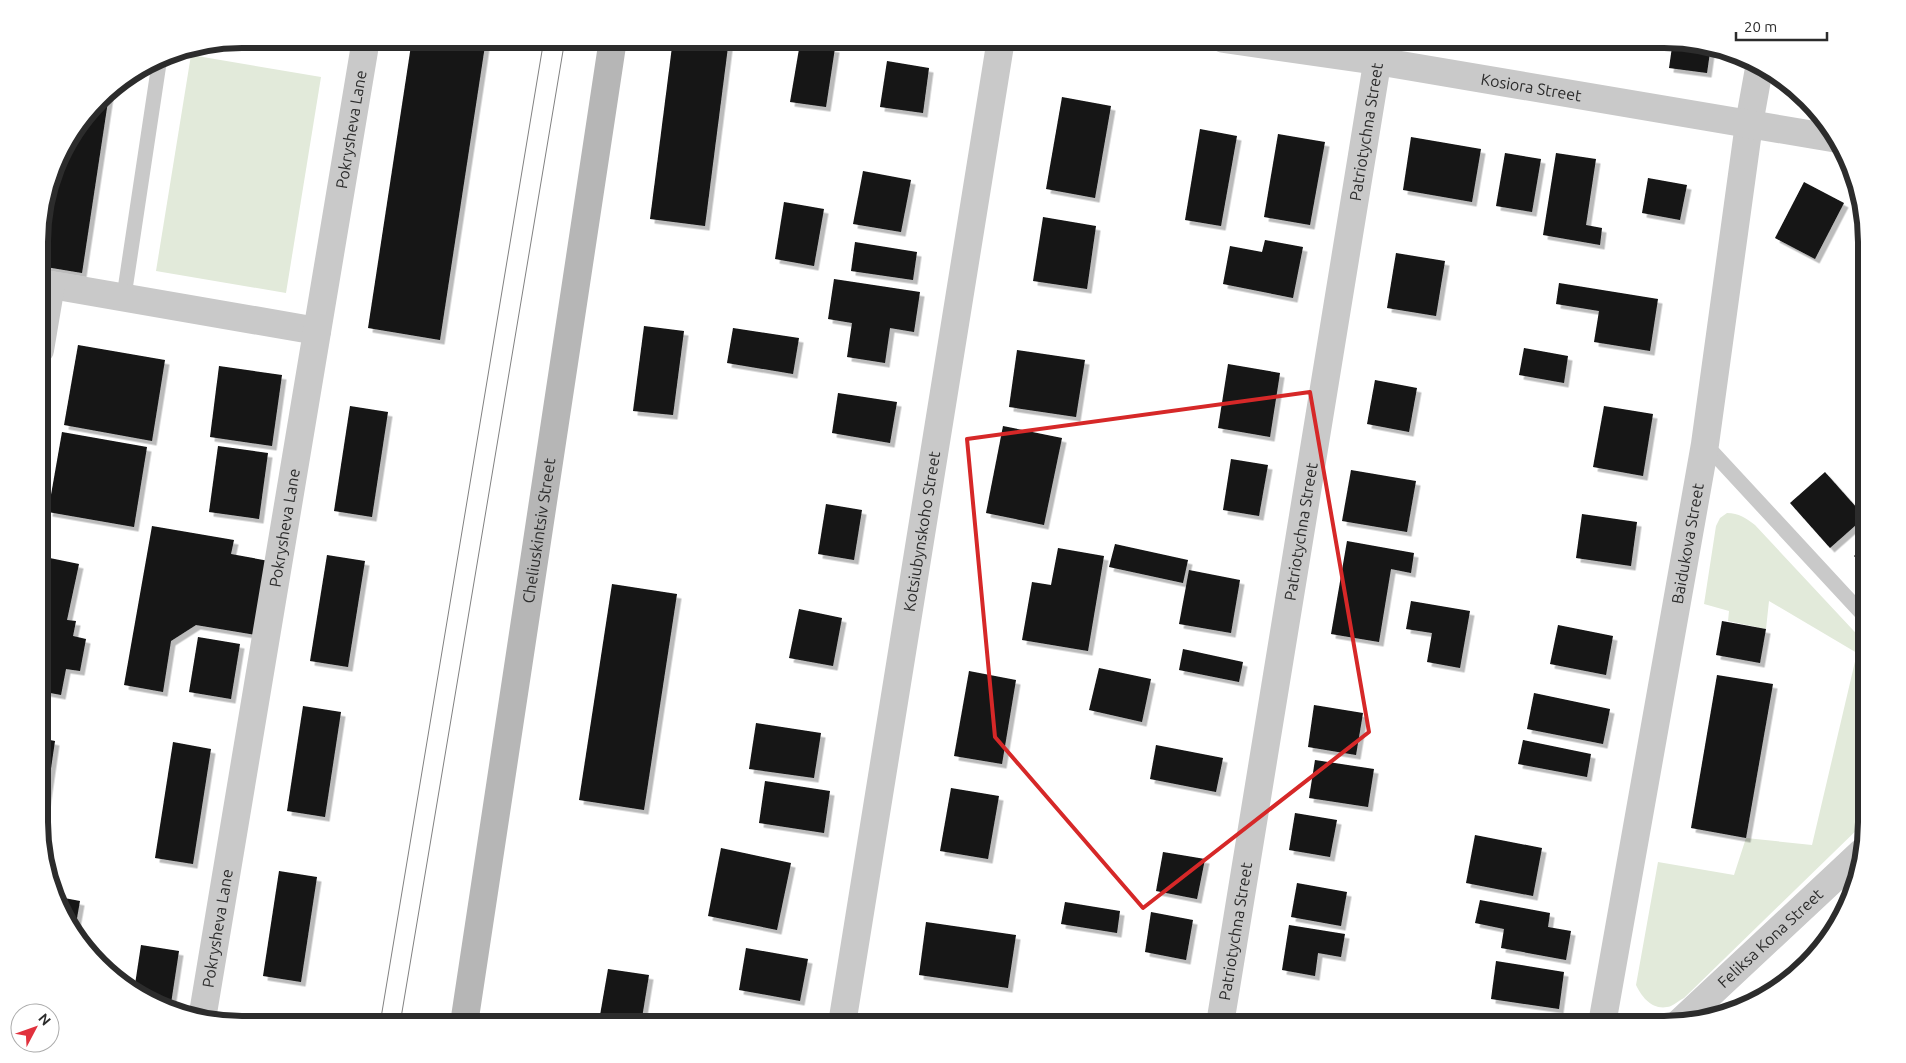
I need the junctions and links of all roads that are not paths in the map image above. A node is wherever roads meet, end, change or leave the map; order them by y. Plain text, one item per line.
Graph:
1 (365, 48) edge
2 (612, 48) edge
3 (1000, 48) edge
4 (1351, 48) edge
5 (1379, 50) edge
6 (159, 65) edge
7 (1759, 71) edge
8 (1749, 124) junction
9 (1828, 137) edge
10 (48, 284) edge
11 (124, 296) junction
12 (318, 331) junction
13 (1705, 444) junction
14 (1859, 610) edge
15 (1855, 859) edge
16 (203, 1012) edge
17 (1689, 1014) edge
18 (465, 1016) edge
19 (843, 1016) edge
20 (1221, 1016) edge
21 (1603, 1016) edge

1 - 12 street, Pokrysheva Lane
2 - 18 main road, Cheliuskintsiv Street
3 - 19 street, Kotsiubynskoho Street
4 - 5 street, Kosiora Street
5 - 8 street, Kosiora Street
5 - 20 street, Patriotychna Street
6 - 11 lane
7 - 8 street, Baidukova Street
8 - 9 street, Kosiora Street
8 - 13 street, Baidukova Street
10 - 11 street
11 - 12 street
12 - 16 street, Pokrysheva Lane
13 - 14 lane
13 - 21 street, Baidukova Street
15 - 17 street, Feliksa Kona Street

